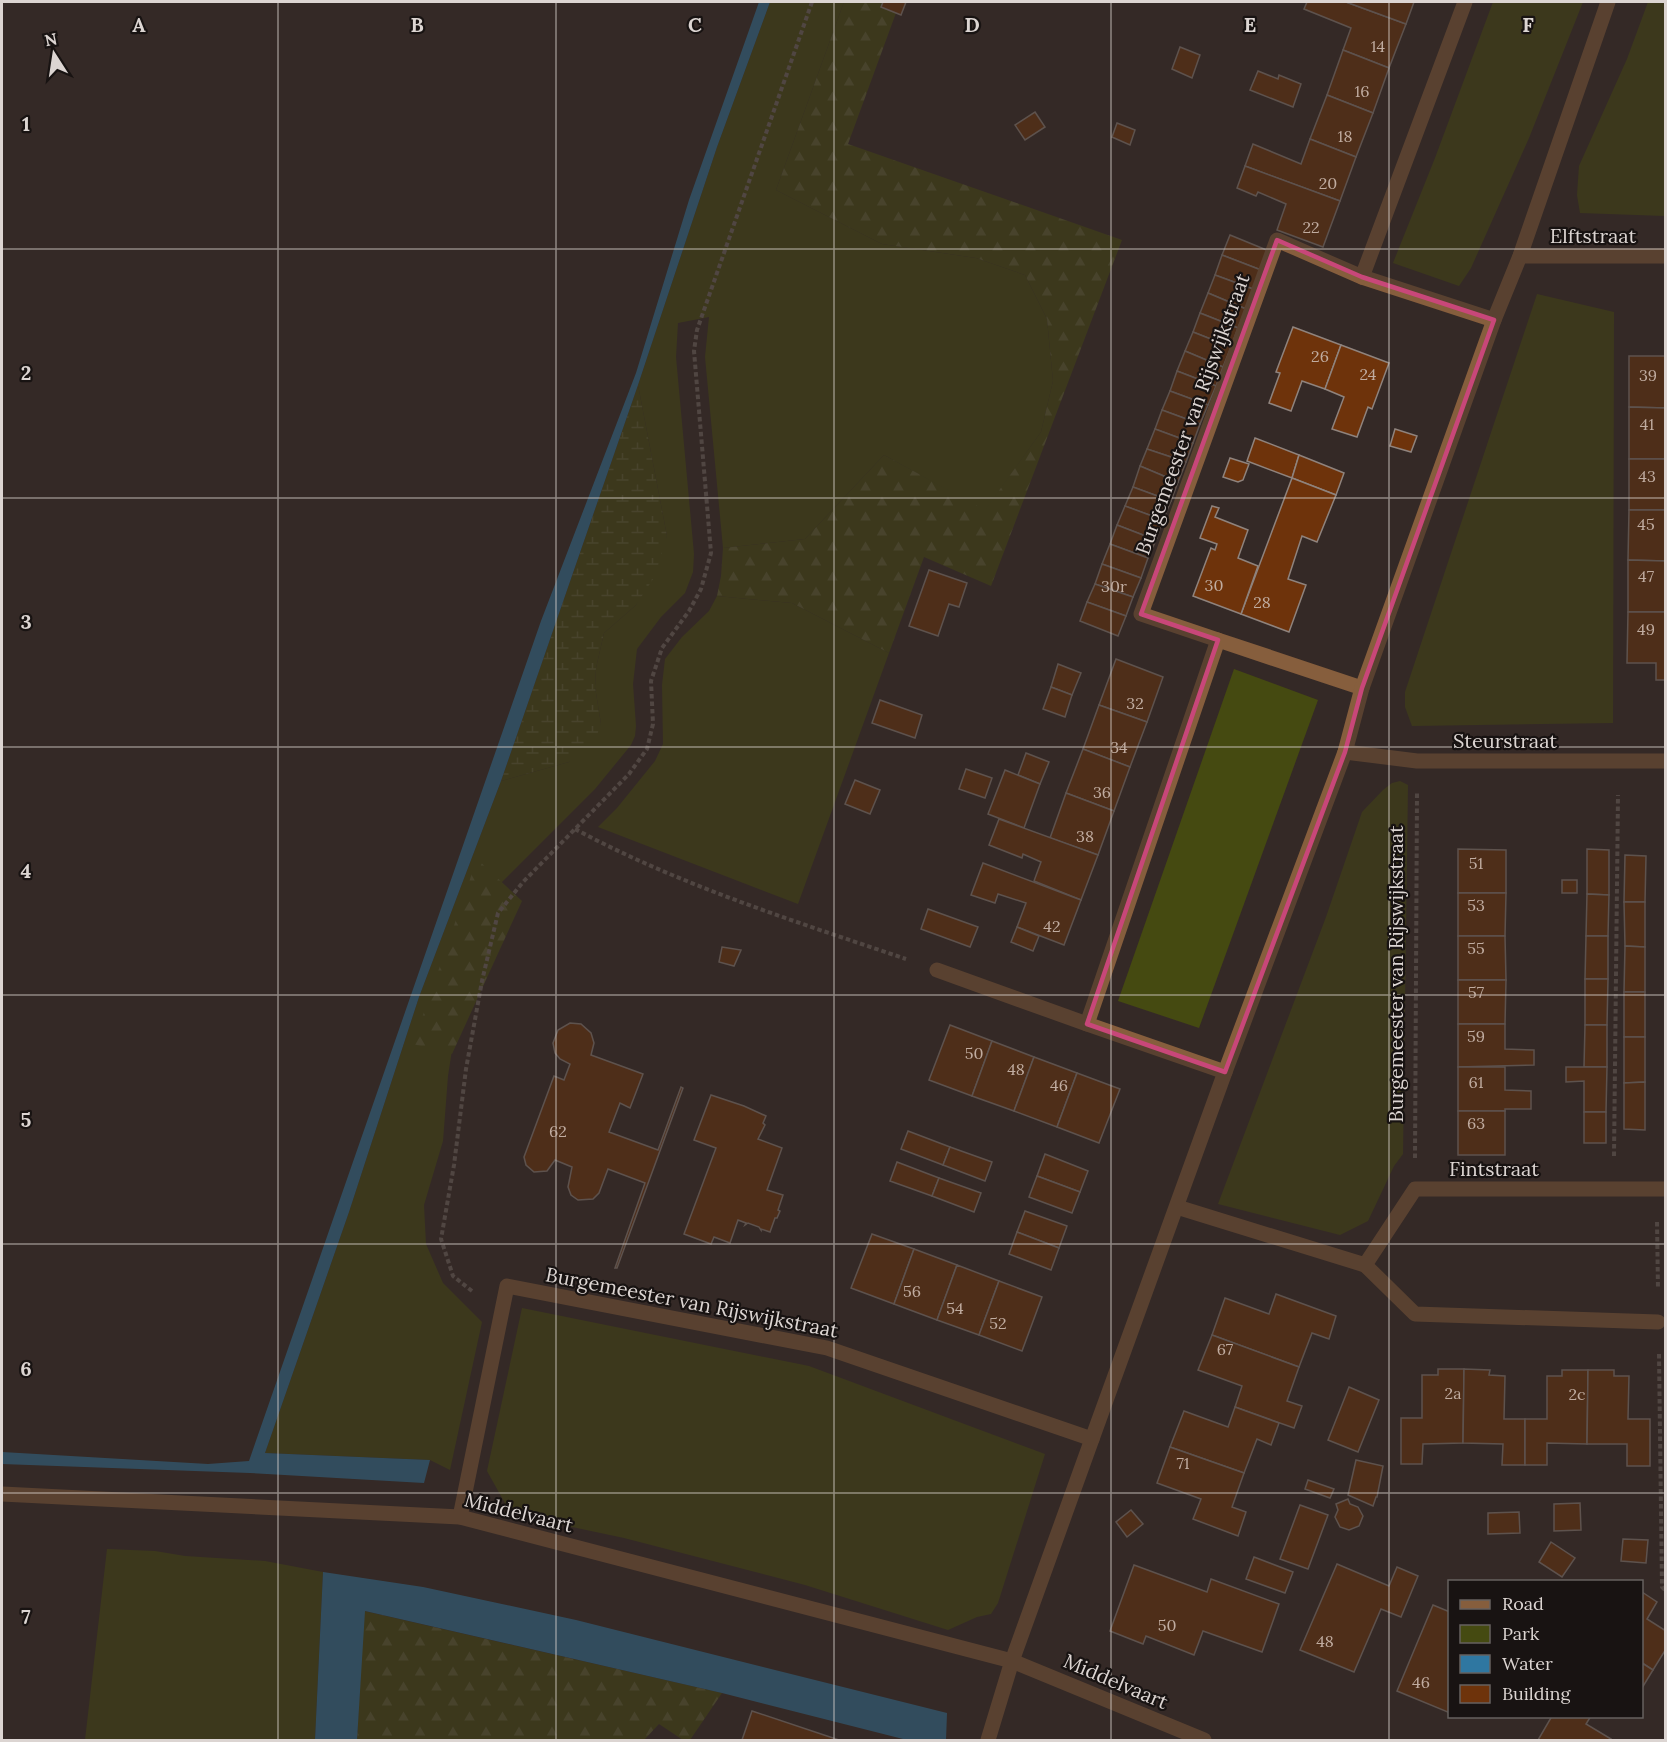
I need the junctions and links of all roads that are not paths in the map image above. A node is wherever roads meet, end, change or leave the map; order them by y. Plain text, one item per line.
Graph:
1 (1465, 2) edge
2 (1608, 2) edge
3 (1520, 255) junction
4 (1665, 256) edge
5 (1362, 277) junction
6 (1494, 320) junction
7 (1218, 640) junction
8 (1362, 688) junction
9 (1345, 752) junction
10 (1665, 761) edge
11 (937, 970) road end
12 (1087, 1024) junction
13 (1225, 1072) junction
14 (1661, 1189) edge
15 (1177, 1207) junction
16 (1365, 1265) junction
17 (1658, 1322) road end
18 (1092, 1440) junction
19 (2, 1494) edge
20 (460, 1517) junction
21 (1012, 1661) junction
22 (988, 1740) edge
23 (1204, 1740) edge

1 - 5 street
2 - 3 street
3 - 4 street, Elftstraat
3 - 6 street
5 - 6 street, Burgemeester van Rijswijkstraat
5 - 7 street, Burgemeester van Rijswijkstraat
6 - 8 street
7 - 8 street, Burgemeester van Rijswijkstraat
7 - 12 street
8 - 9 street
9 - 10 street, Steurstraat
9 - 13 street
11 - 12 street
12 - 13 street
13 - 15 street
14 - 16 street, Fintstraat
15 - 16 street
15 - 18 street
16 - 17 street
18 - 20 street, Burgemeester van Rijswijkstraat
18 - 21 street
19 - 20 street, Middelvaart
20 - 21 street, Middelvaart
21 - 22 street
21 - 23 street, Middelvaart

